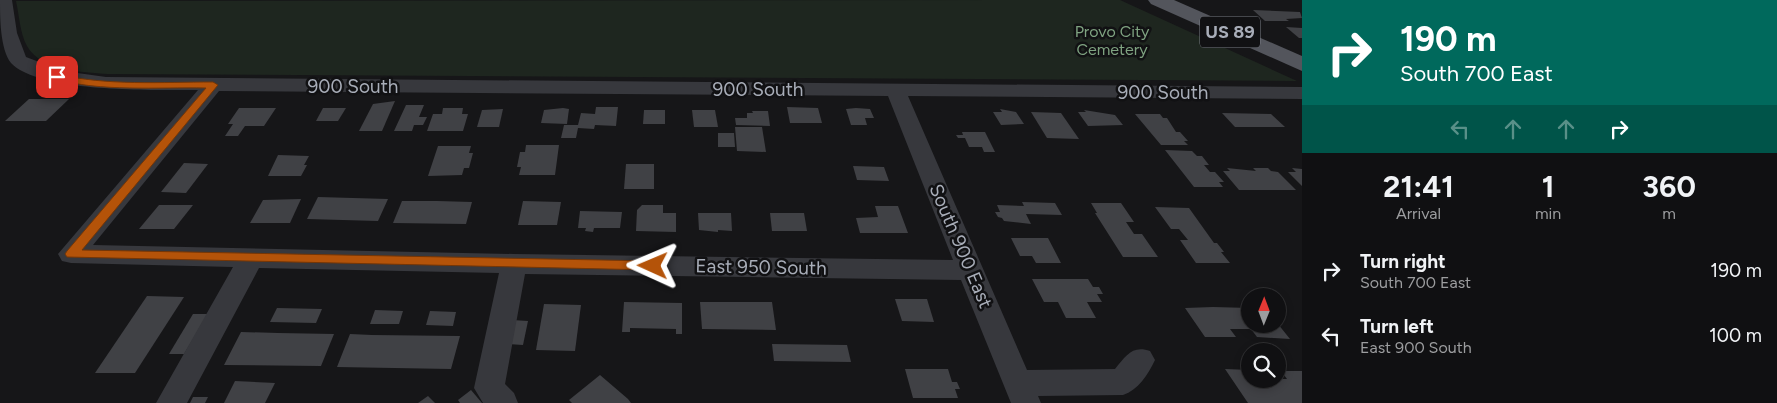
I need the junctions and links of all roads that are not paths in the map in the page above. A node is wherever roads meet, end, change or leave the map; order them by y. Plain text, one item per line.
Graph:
1 (4, 0) edge
2 (1158, 0) edge
3 (1302, 64) edge
4 (213, 85) junction
5 (896, 90) junction
6 (1302, 93) edge
7 (251, 258) junction
8 (514, 264) junction
9 (971, 270) junction
10 (1140, 360) dead end
11 (1022, 393) edge
12 (171, 403) edge
13 (502, 403) edge

1 - 4 street, 900 South
2 - 3 main road, US 89
4 - 5 street, 900 South
4 - 7 street, East 950 South
5 - 6 street, 900 South
5 - 9 street, South 900 East
7 - 8 street, East 950 South
7 - 12 street
8 - 9 street, East 950 South
8 - 13 street
9 - 11 street, South 900 East
10 - 11 street

